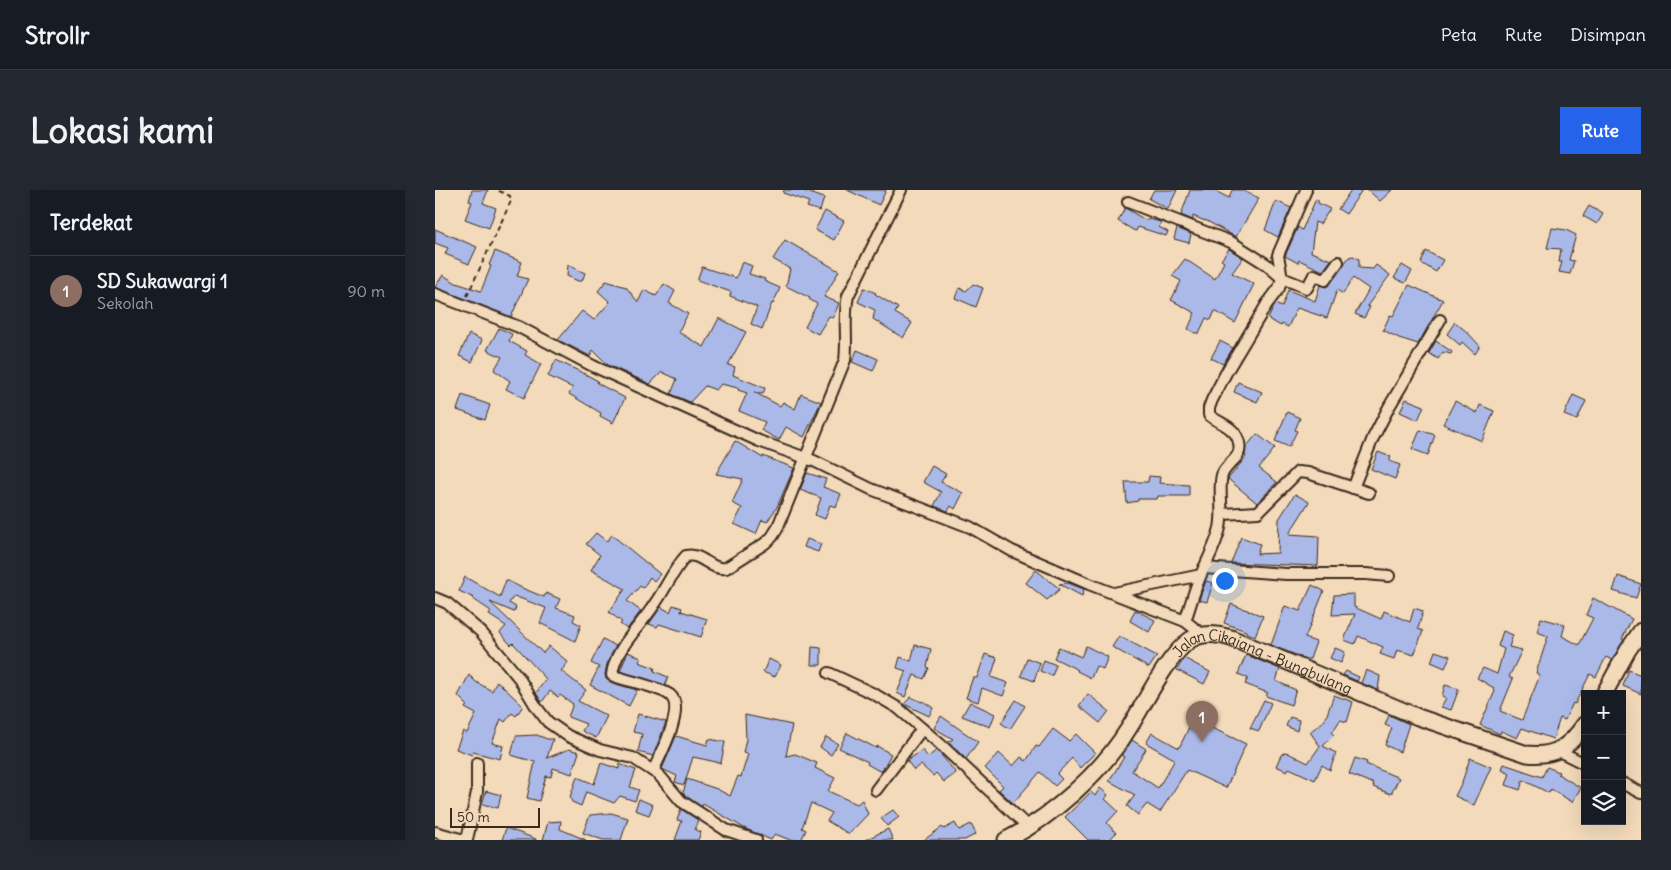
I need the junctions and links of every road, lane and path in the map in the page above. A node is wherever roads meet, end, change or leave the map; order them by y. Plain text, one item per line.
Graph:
1 (497, 190) edge
2 (901, 190) edge
3 (1307, 190) edge
4 (1128, 202) dead end
5 (1338, 262) dead end
6 (1282, 278) junction
7 (435, 294) edge
8 (463, 305) junction
9 (1439, 320) dead end
10 (805, 458) junction
11 (1353, 488) junction
12 (1369, 493) dead end
13 (1223, 514) junction
14 (1202, 572) junction
15 (1389, 576) dead end
16 (1113, 593) junction
17 (435, 598) edge
18 (1185, 621) junction
19 (1641, 631) edge
20 (1203, 635) junction
21 (829, 673) dead end
22 (1606, 690) edge
23 (922, 729) junction
24 (1581, 729) edge
25 (1559, 751) junction
26 (1581, 762) edge
27 (477, 763) dead end
28 (653, 771) junction
29 (1626, 785) edge
30 (877, 790) dead end
31 (1641, 793) edge
32 (435, 832) edge
33 (1017, 835) edge
34 (465, 840) edge
35 (756, 840) edge

1 - 8 path
2 - 10 street
3 - 6 street
4 - 6 street
5 - 6 street
6 - 13 street
7 - 8 street
8 - 10 street
9 - 11 street
10 - 16 street
10 - 28 street
11 - 12 street
11 - 13 street
13 - 14 street
14 - 15 street
14 - 16 street
14 - 18 street
16 - 18 street
17 - 28 street
18 - 20 street
19 - 22 main road
20 - 25 main road, Jalan Cikajang - Bungbulang
20 - 33 main road, Jalan Cikajang - Bungbulang
21 - 23 street
23 - 30 street
23 - 33 street
24 - 25 main road
25 - 26 street
27 - 34 street
28 - 35 street
29 - 31 street
32 - 34 street

